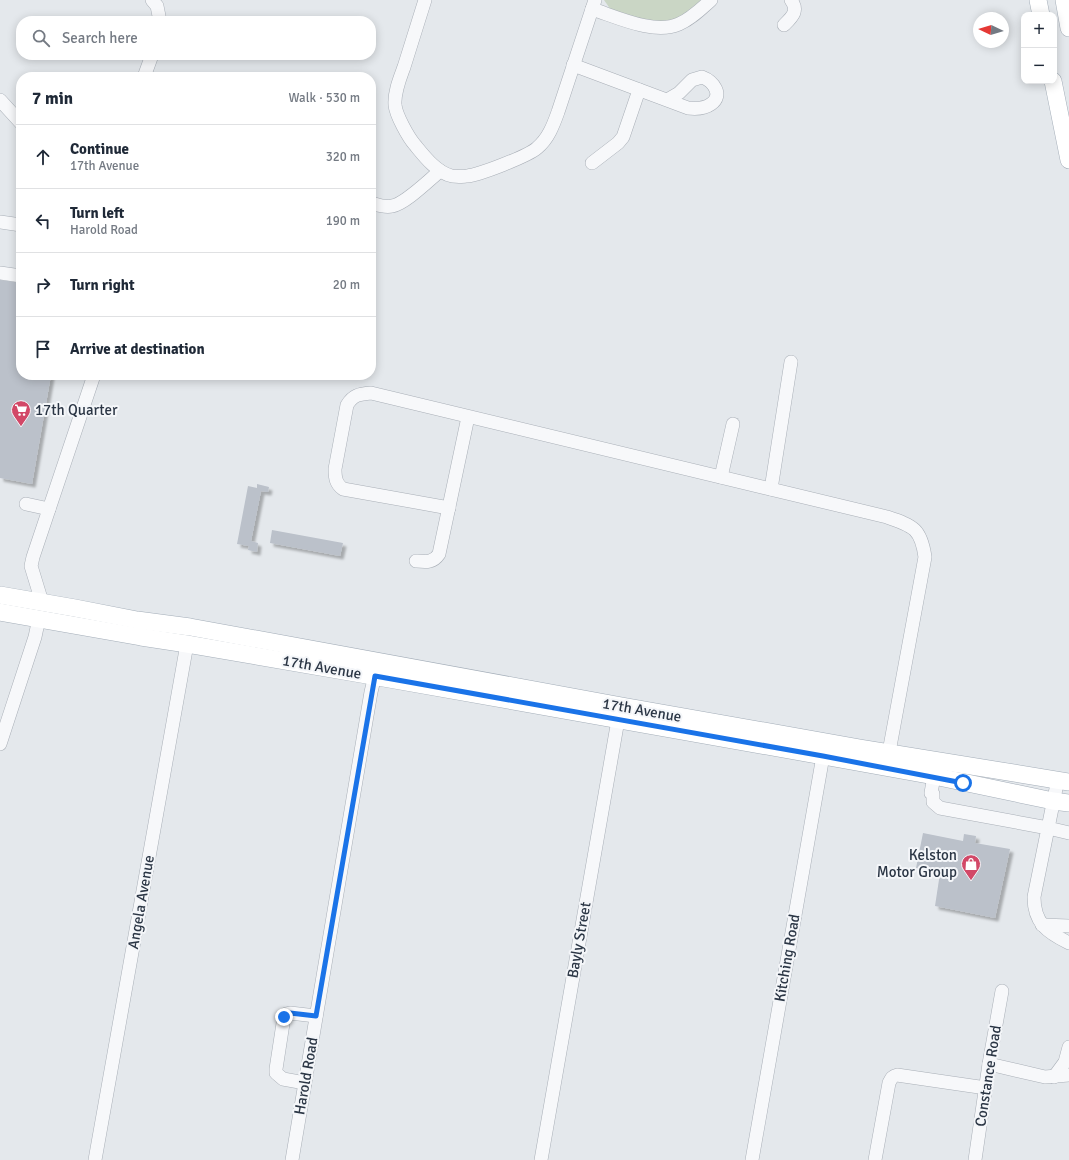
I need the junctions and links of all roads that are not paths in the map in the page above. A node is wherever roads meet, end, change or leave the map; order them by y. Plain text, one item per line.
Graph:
1 (425, 0) edge
2 (711, 0) edge
3 (791, 0) edge
4 (1038, 0) edge
5 (1064, 0) edge
6 (156, 2) edge
7 (594, 4) edge
8 (1040, 12) edge
9 (159, 16) edge
10 (784, 25) dead end
11 (1069, 28) edge
12 (150, 60) edge
13 (573, 65) junction
14 (146, 72) edge
15 (1055, 84) edge
16 (640, 90) junction
17 (0, 100) edge
18 (667, 100) dead end
19 (16, 118) edge
20 (1069, 160) edge
21 (592, 163) dead end
22 (440, 170) junction
23 (376, 205) edge
24 (0, 222) edge
25 (16, 224) edge
26 (0, 273) edge
27 (16, 275) edge
28 (791, 362) dead end
29 (92, 380) edge
30 (468, 417) junction
31 (733, 424) dead end
32 (721, 477) junction
33 (771, 489) junction
34 (26, 504) dead end
35 (449, 508) junction
36 (50, 509) junction
37 (416, 561) dead end
38 (0, 595) edge
39 (40, 610) junction
40 (0, 612) edge
41 (187, 644) junction
42 (377, 669) junction
43 (618, 720) junction
44 (0, 744) edge
45 (823, 756) junction
46 (888, 760) junction
47 (934, 776) junction
48 (1064, 780) edge
49 (1061, 802) edge
50 (1048, 828) junction
51 (1069, 833) edge
52 (1042, 925) junction
53 (1069, 926) edge
54 (1069, 942) edge
55 (1002, 991) dead end
56 (316, 1016) junction
57 (1069, 1047) edge
58 (989, 1064) junction
59 (1069, 1075) edge
60 (1054, 1077) junction
61 (305, 1083) junction
62 (986, 1088) junction
63 (95, 1160) edge
64 (292, 1160) edge
65 (541, 1160) edge
66 (752, 1160) edge
67 (876, 1160) edge
68 (975, 1160) edge

1 - 22 street
2 - 7 street
3 - 10 street
4 - 8 main road
5 - 11 main road
6 - 9 street
7 - 13 street
12 - 14 street
13 - 16 street
13 - 22 street
15 - 20 main road
16 - 18 street
16 - 21 street
17 - 19 street
22 - 23 street
24 - 25 street
26 - 27 street
28 - 33 street
29 - 36 street
30 - 32 street
30 - 35 street
30 - 35 street
31 - 32 street
32 - 33 street
33 - 46 street
34 - 36 street
35 - 37 street
36 - 39 street
38 - 39 main road
39 - 40 main road, 17th Avenue
39 - 41 main road, 17th Avenue
39 - 42 main road, 17th Avenue
39 - 44 street
41 - 42 main road, 17th Avenue
41 - 63 street, Angela Avenue
42 - 43 main road, 17th Avenue
42 - 46 main road, 17th Avenue
42 - 56 street, Harold Road
43 - 45 main road, 17th Avenue
43 - 65 street, Bayly Street
45 - 46 main road, 17th Avenue
45 - 66 street, Kitching Road
46 - 47 main road, 17th Avenue
46 - 48 main road, 17th Avenue
47 - 49 main road, 17th Avenue
47 - 50 street
48 - 49 street
49 - 50 street
50 - 51 street
50 - 52 street
52 - 53 street
52 - 54 street
55 - 58 street, Constance Road
56 - 61 street, Harold Road
56 - 61 street
57 - 60 street
58 - 60 street
58 - 62 street, Constance Road
59 - 60 street
61 - 64 street, Harold Road
62 - 67 street
62 - 68 street, Constance Road

